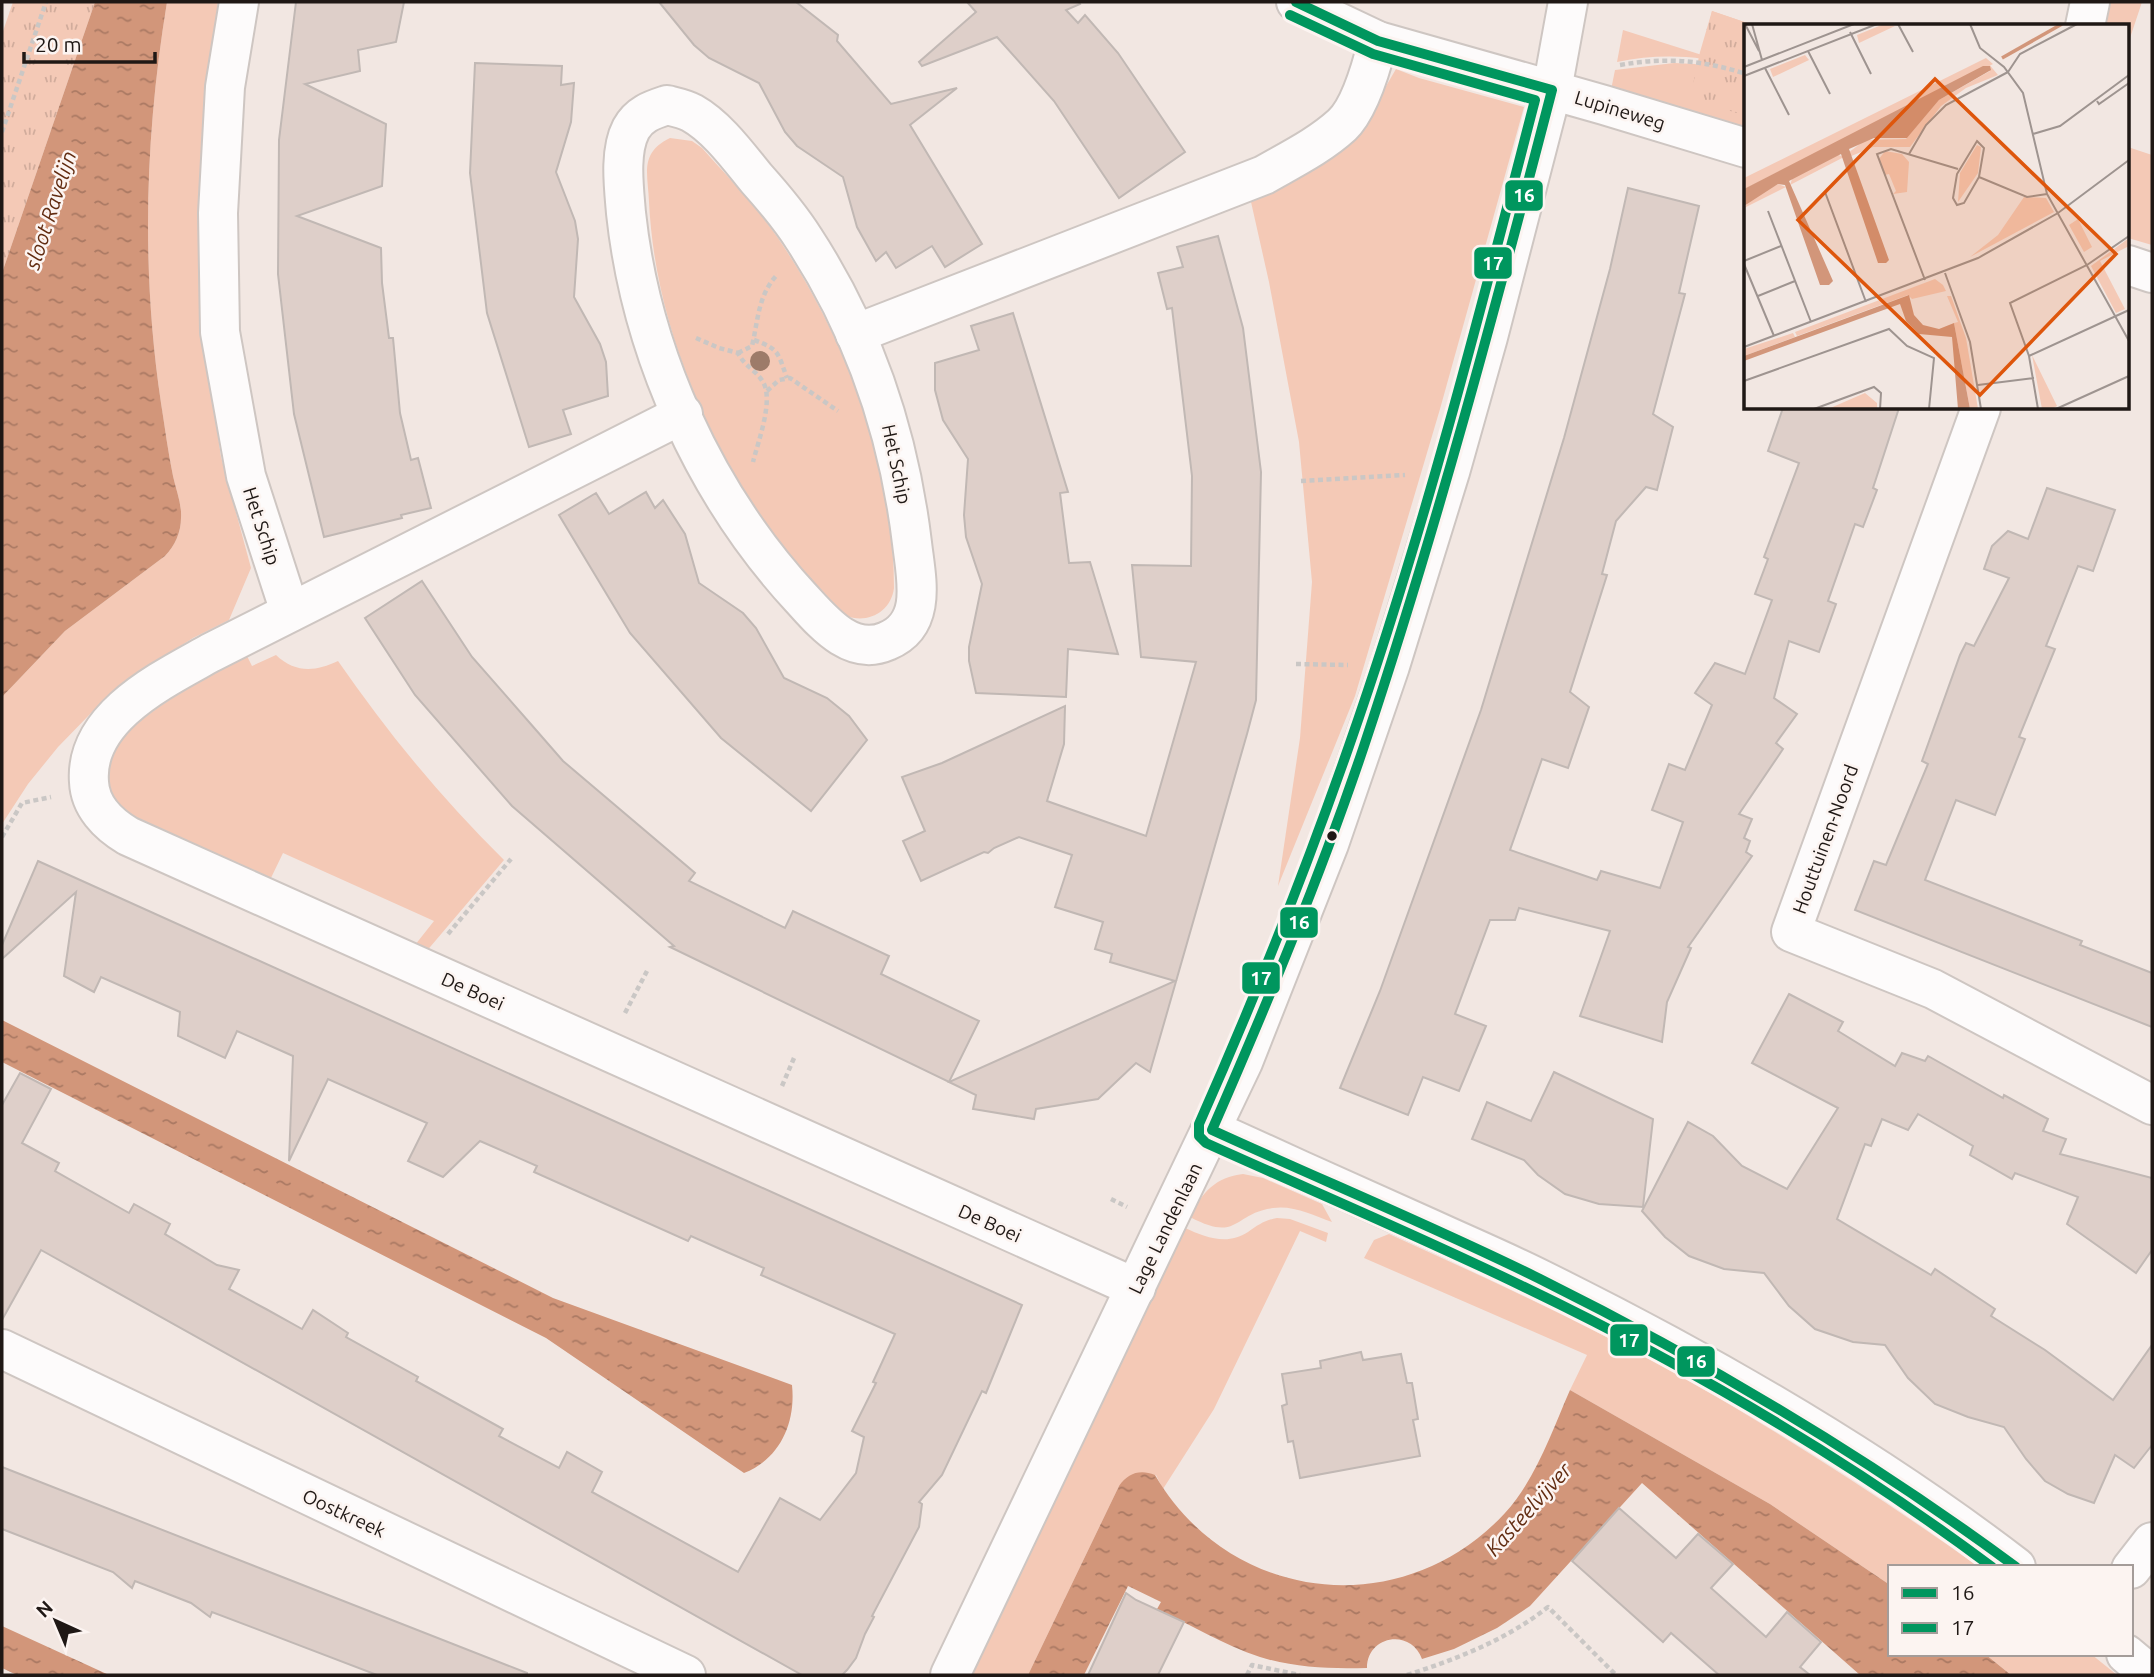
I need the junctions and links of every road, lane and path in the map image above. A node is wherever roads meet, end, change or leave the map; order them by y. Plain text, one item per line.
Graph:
1 (46, 2) edge
2 (239, 2) edge
3 (1296, 2) edge
4 (1568, 2) edge
5 (2090, 2) edge
6 (2085, 24) edge
7 (1378, 41) junction
8 (1612, 66) dead end
9 (1744, 73) edge
10 (1552, 90) junction
11 (2, 132) edge
12 (1744, 147) edge
13 (809, 247) junction
14 (2130, 266) edge
15 (2152, 272) edge
16 (645, 313) junction
17 (855, 334) junction
18 (754, 340) junction
19 (738, 353) junction
20 (787, 378) junction
21 (767, 391) junction
22 (1980, 410) edge
23 (683, 414) junction
24 (842, 414) dead end
25 (1450, 472) junction
26 (1301, 481) dead end
27 (726, 500) junction
28 (290, 612) junction
29 (89, 789) junction
30 (2, 837) edge
31 (511, 859) dead end
32 (421, 967) junction
33 (2152, 1105) edge
34 (1212, 1130) junction
35 (1136, 1289) junction
36 (2, 1349) edge
37 (2152, 1542) edge
38 (2013, 1565) edge
39 (2133, 1566) edge
40 (2128, 1656) edge
41 (686, 1675) edge
42 (950, 1675) edge
43 (1247, 1675) edge
44 (1300, 1675) edge
45 (1407, 1675) edge
46 (1616, 1675) edge
47 (2151, 1675) edge

1 - 11 path
2 - 28 street, Het Schip
3 - 7 street, Lupineweg
4 - 10 street, Lage Landenlaan
5 - 6 street
7 - 10 street, Lupineweg
7 - 17 street
8 - 9 path
10 - 12 street, Lupineweg
10 - 25 street, Lage Landenlaan
13 - 16 street, Het Schip
13 - 17 street, Het Schip
13 - 18 path
14 - 15 street
16 - 19 path
16 - 23 street, Het Schip
17 - 27 street, Het Schip
18 - 19 path
18 - 20 path
19 - 21 path
20 - 21 path
20 - 24 path
21 - 27 path
22 - 33 street, Houttuinen-Noord
23 - 27 street, Het Schip
23 - 28 street
25 - 26 path
25 - 34 street, Lage Landenlaan
28 - 29 street
29 - 30 path
29 - 32 street, De Boei
31 - 32 path
32 - 35 street, De Boei
34 - 35 street, Lage Landenlaan
34 - 38 street
35 - 42 street, Lage Landenlaan
36 - 41 street, Oostkreek
37 - 39 street
40 - 47 street
43 - 44 path
45 - 46 path

